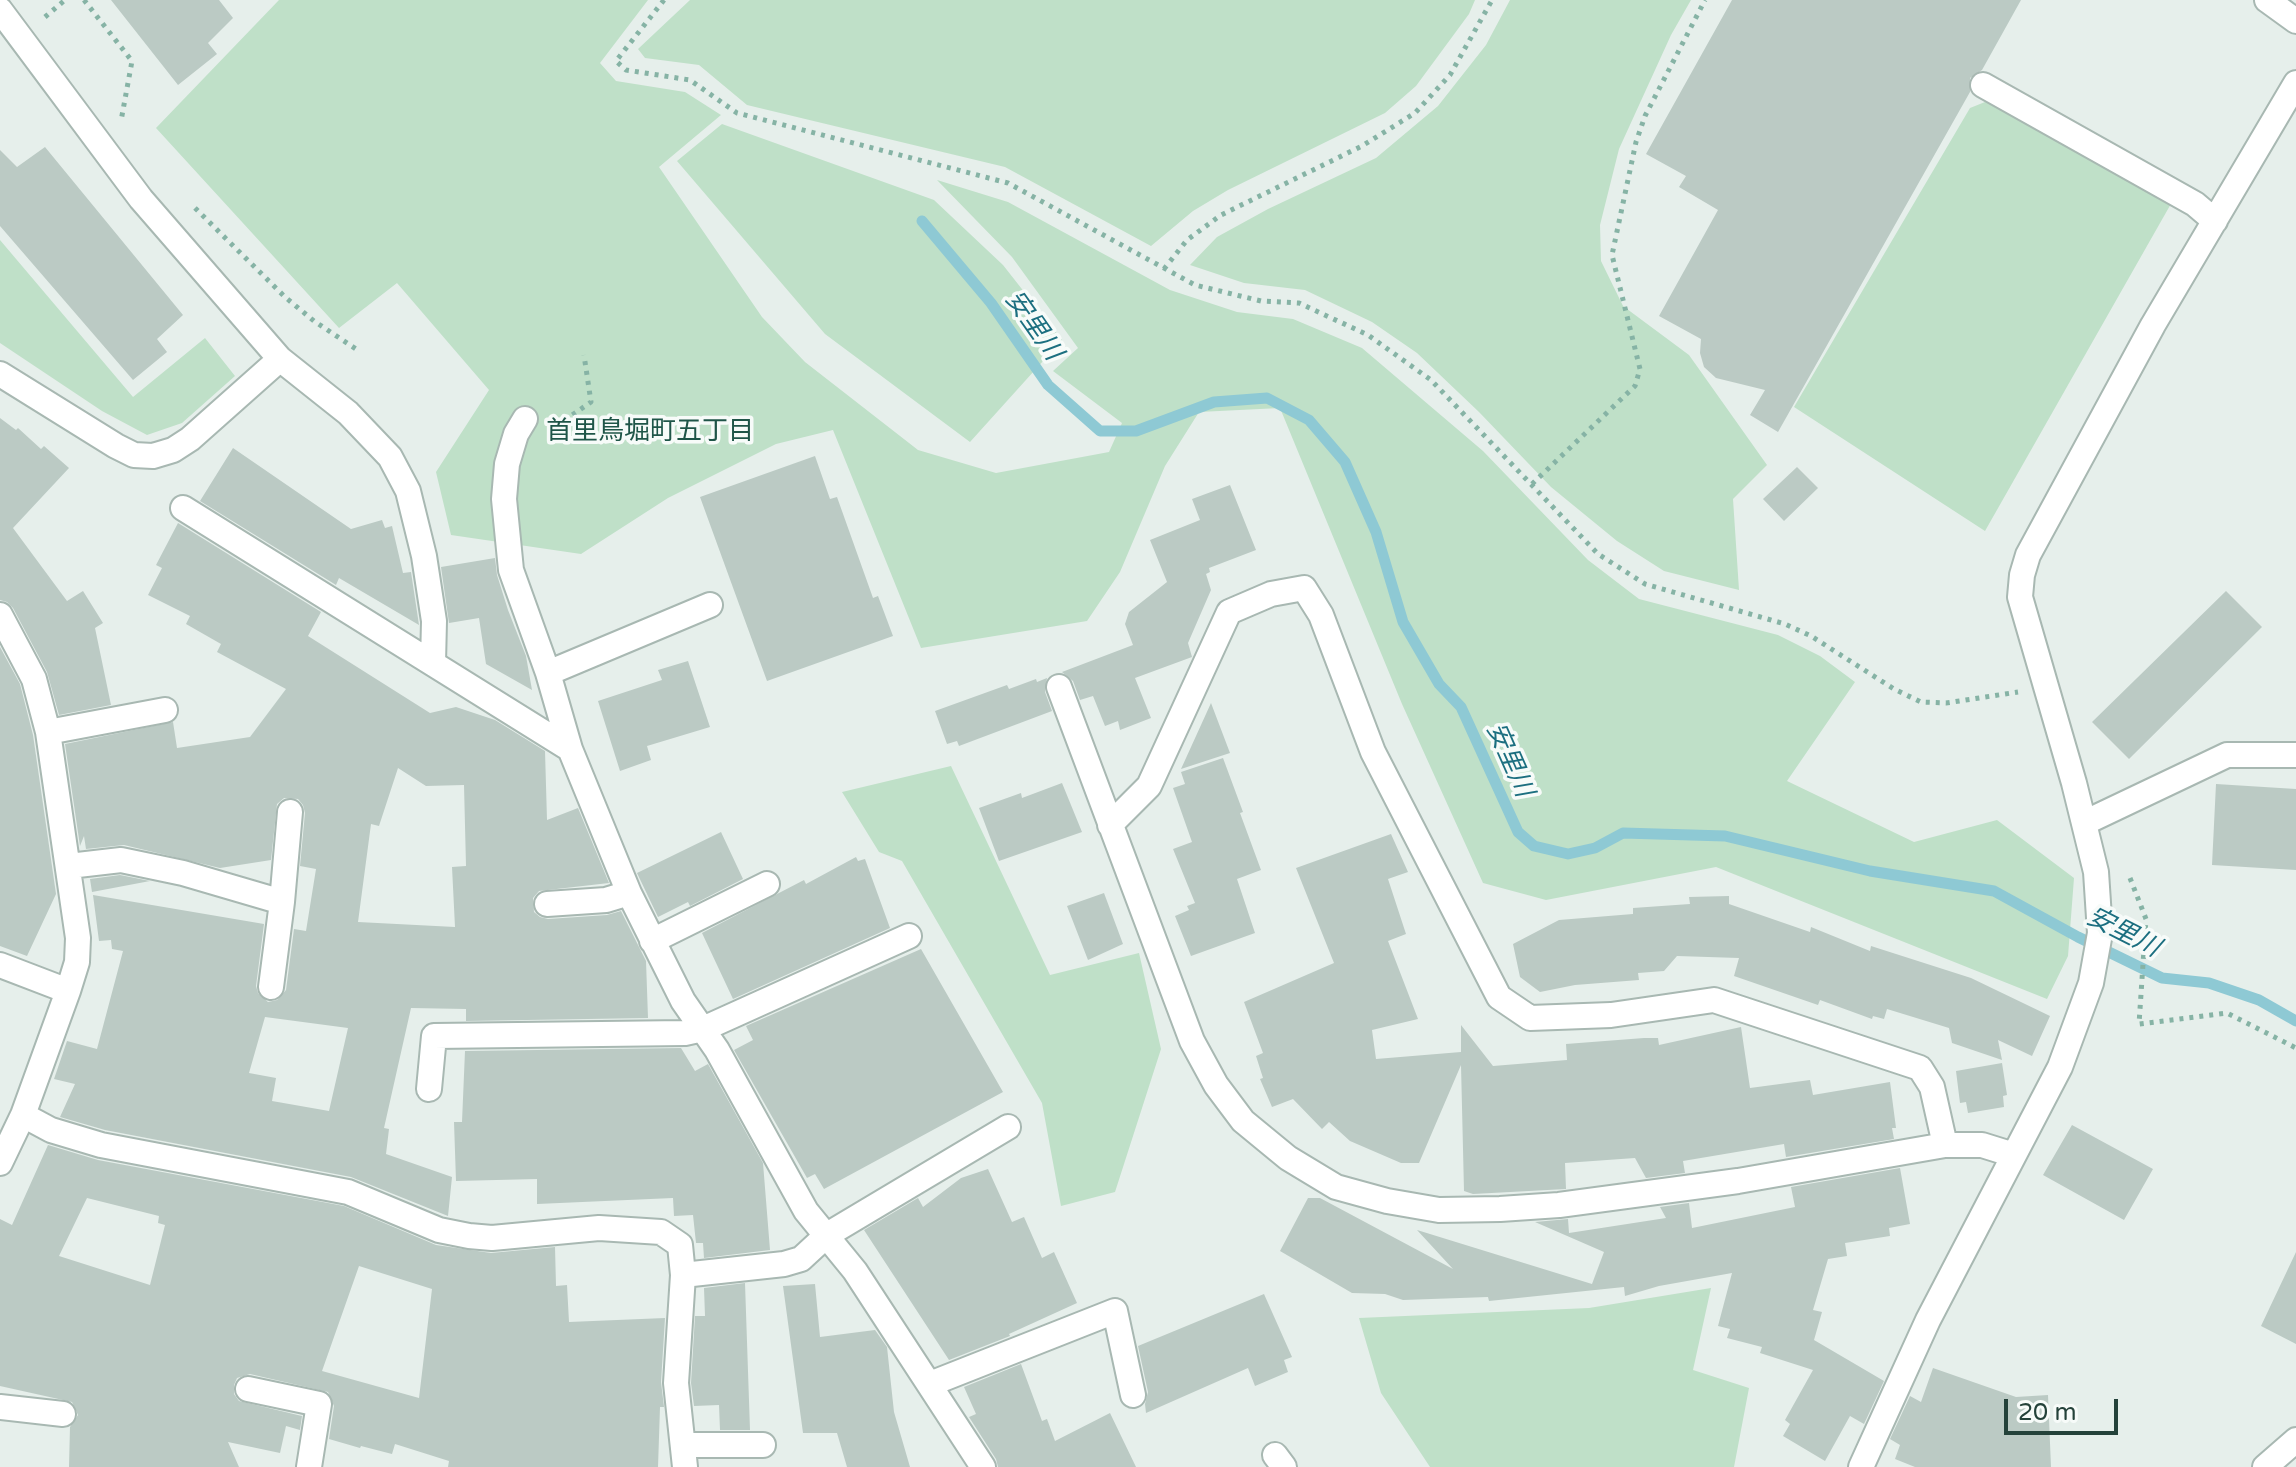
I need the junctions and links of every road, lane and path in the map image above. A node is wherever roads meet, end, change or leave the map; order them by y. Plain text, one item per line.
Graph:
1 (84, 0) edge
2 (664, 0) edge
3 (1492, 0) edge
4 (1705, 0) edge
5 (2267, 0) edge
6 (0, 10) edge
7 (2296, 21) edge
8 (2296, 83) edge
9 (1983, 85) dead end
10 (119, 132) dead end
11 (190, 204) dead end
12 (2215, 221) junction
13 (1164, 269) junction
14 (359, 351) dead end
15 (584, 355) dead end
16 (280, 359) junction
17 (0, 374) edge
18 (525, 419) joint
19 (1532, 484) junction
20 (183, 508) dead end
21 (710, 605) dead end
22 (0, 615) edge
23 (433, 663) junction
24 (548, 673) junction
25 (1059, 687) dead end
26 (2045, 688) junction
27 (165, 710) dead end
28 (48, 732) junction
29 (570, 749) junction
30 (2296, 755) edge
31 (290, 812) dead end
32 (2084, 823) junction
33 (1110, 825) junction
34 (2125, 865) dead end
35 (69, 866) junction
36 (767, 884) dead end
37 (629, 893) junction
38 (282, 902) junction
39 (547, 904) dead end
40 (909, 936) dead end
41 (652, 941) junction
42 (0, 965) edge
43 (271, 987) dead end
44 (68, 991) junction
45 (703, 1029) junction
46 (2296, 1048) edge
47 (429, 1089) dead end
48 (23, 1115) junction
49 (1008, 1127) dead end
50 (1945, 1145) junction
51 (2014, 1155) junction
52 (0, 1163) edge
53 (827, 1235) junction
54 (683, 1275) junction
55 (930, 1384) junction
56 (248, 1389) dead end
57 (1133, 1395) dead end
58 (0, 1407) edge
59 (63, 1414) dead end
60 (2296, 1440) edge
61 (763, 1445) dead end
62 (684, 1456) edge
63 (309, 1467) edge
64 (983, 1467) edge
65 (1861, 1467) edge
66 (2265, 1467) edge

1 - 10 path
2 - 13 path
3 - 13 path
4 - 19 path
5 - 7 street
6 - 16 street
8 - 12 street
9 - 12 street
11 - 14 path
12 - 26 street
13 - 19 path
15 - 18 path
16 - 17 street
16 - 23 street
18 - 24 street
19 - 26 path
20 - 23 street
21 - 24 street
22 - 28 street
23 - 29 street
24 - 29 street
25 - 33 street
26 - 32 street
27 - 28 street
28 - 35 street
29 - 37 street
30 - 32 street
31 - 38 street
32 - 51 street
33 - 50 street
33 - 50 street
34 - 46 path
35 - 38 street
35 - 44 street
36 - 41 street
37 - 39 street
37 - 41 street
38 - 43 street
40 - 45 street
41 - 45 street
42 - 44 street
44 - 48 street
45 - 47 street
45 - 53 street
48 - 52 street
48 - 54 street
49 - 53 street
50 - 51 street
51 - 65 street
53 - 54 street
53 - 55 street
54 - 62 street
55 - 57 street
55 - 64 street
56 - 63 street
58 - 59 street
60 - 66 street
61 - 62 street

